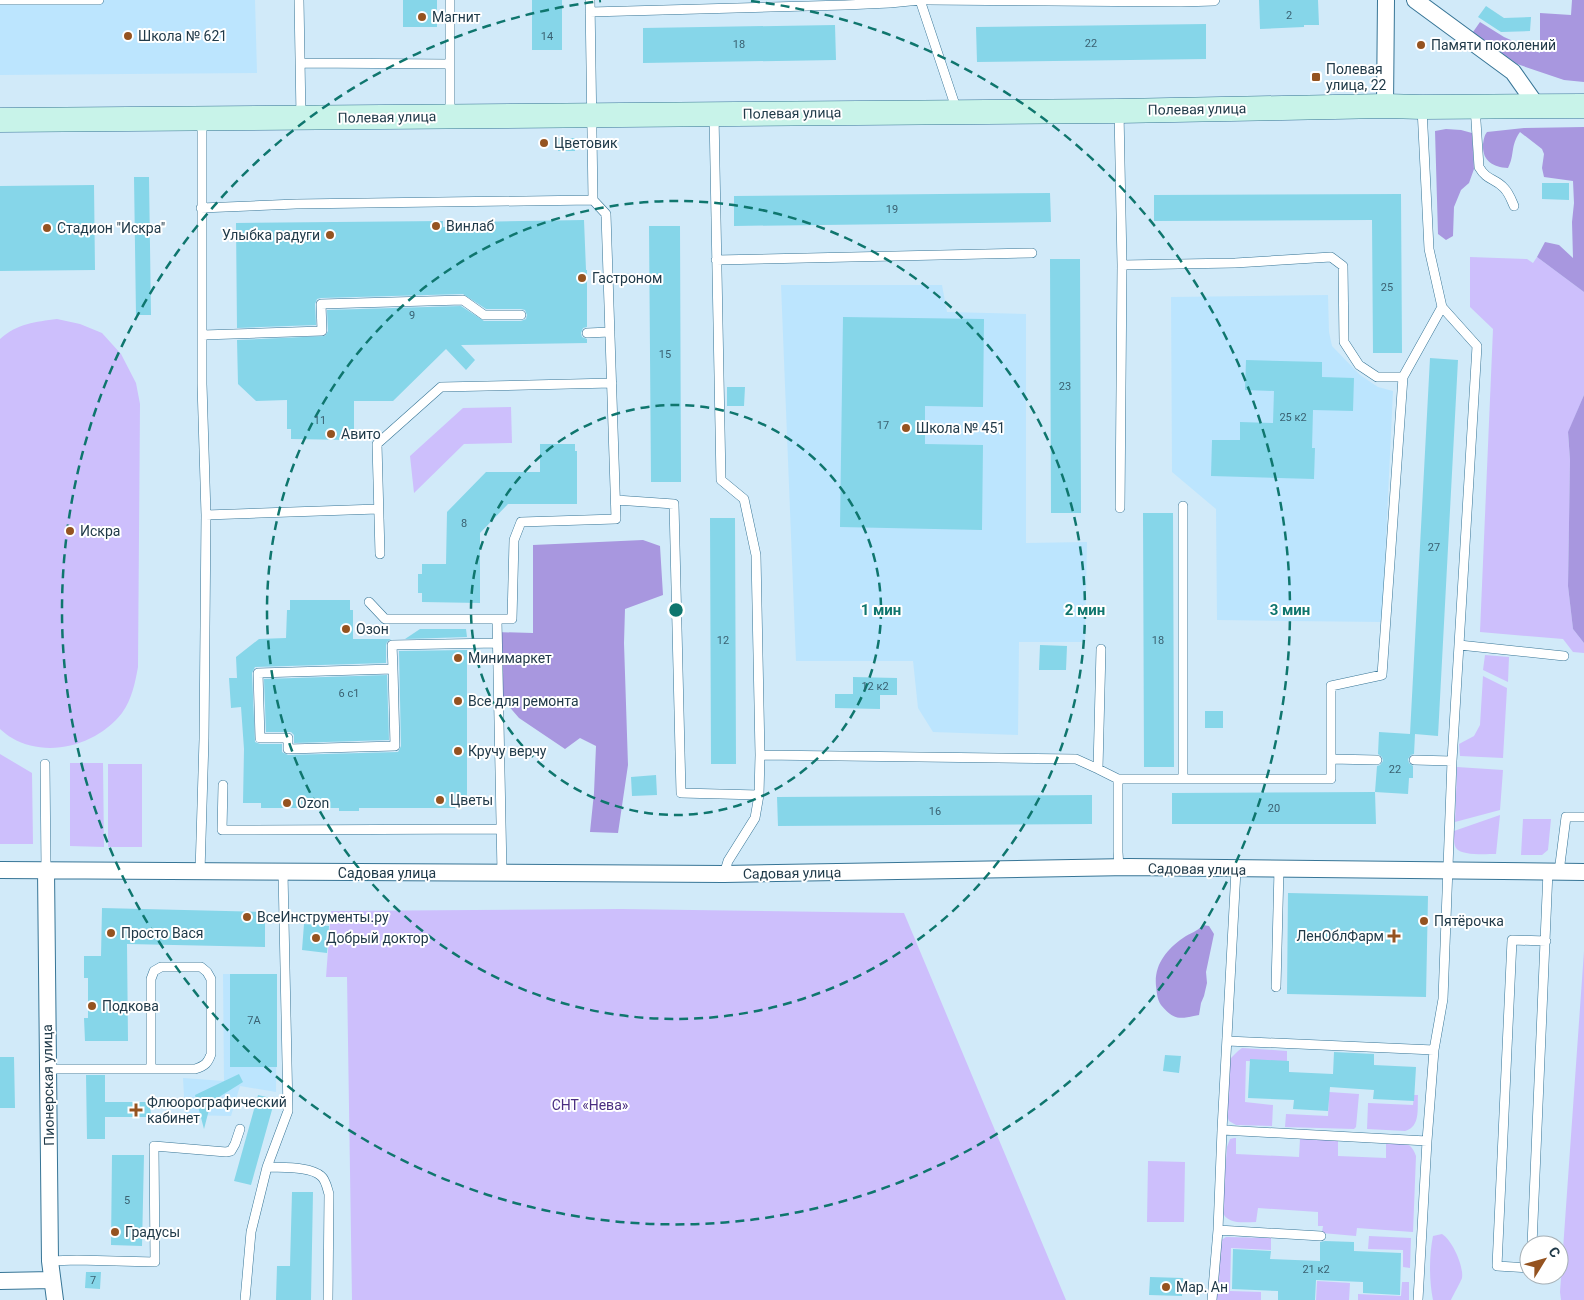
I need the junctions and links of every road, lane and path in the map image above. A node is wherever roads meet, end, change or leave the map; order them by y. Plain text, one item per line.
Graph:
1 (0, 0) edge
2 (99, 0) edge
3 (299, 0) edge
4 (450, 0) edge
5 (590, 0) edge
6 (920, 0) edge
7 (928, 0) edge
8 (1215, 0) edge
9 (1386, 0) edge
10 (1415, 0) edge
11 (590, 12) junction
12 (300, 64) junction
13 (450, 64) junction
14 (1385, 106) junction
15 (1475, 106) junction
16 (1537, 106) junction
17 (1584, 106) edge
18 (1422, 107) junction
19 (1119, 110) junction
20 (958, 112) junction
21 (714, 114) junction
22 (592, 115) junction
23 (450, 116) junction
24 (202, 118) junction
25 (301, 118) junction
26 (0, 120) edge
27 (592, 200) junction
28 (1514, 206) dead end
29 (201, 208) junction
30 (1032, 253) dead end
31 (716, 260) junction
32 (1122, 265) junction
33 (1442, 307) junction
34 (521, 315) dead end
35 (610, 332) junction
36 (587, 333) dead end
37 (203, 335) junction
38 (1403, 377) junction
39 (612, 383) junction
40 (616, 500) junction
41 (1183, 506) dead end
42 (1120, 508) dead end
43 (378, 509) junction
44 (206, 515) junction
45 (380, 554) dead end
46 (369, 602) dead end
47 (497, 620) junction
48 (497, 643) junction
49 (1459, 645) junction
50 (1101, 649) dead end
51 (1564, 656) dead end
52 (393, 669) junction
53 (760, 755) junction
54 (1330, 759) junction
55 (1377, 760) dead end
56 (1414, 760) dead end
57 (1452, 761) junction
58 (45, 764) dead end
59 (1098, 769) junction
60 (1183, 778) junction
61 (1118, 779) junction
62 (222, 785) dead end
63 (758, 794) junction
64 (1584, 818) edge
65 (501, 829) junction
66 (1119, 868) junction
67 (0, 870) edge
68 (46, 870) junction
69 (1236, 870) junction
70 (1279, 870) junction
71 (1448, 870) junction
72 (1554, 871) junction
73 (200, 872) junction
74 (283, 872) junction
75 (1584, 872) edge
76 (502, 873) junction
77 (724, 874) junction
78 (1546, 941) junction
79 (1276, 987) dead end
80 (1227, 1041) junction
81 (1434, 1050) junction
82 (152, 1068) junction
83 (48, 1069) junction
84 (240, 1129) dead end
85 (1222, 1130) junction
86 (1427, 1141) junction
87 (267, 1167) junction
88 (1218, 1230) junction
89 (1532, 1235) edge
90 (1321, 1236) dead end
91 (50, 1261) junction
92 (1519, 1267) edge
93 (52, 1280) junction
94 (0, 1281) edge
95 (55, 1300) edge
96 (245, 1300) edge
97 (328, 1300) edge
98 (1212, 1300) edge
99 (1418, 1300) edge

1 - 2 lane
3 - 12 lane
4 - 13 lane
5 - 11 lane
6 - 11 lane
6 - 20 lane
7 - 8 lane
9 - 14 street
10 - 16 street
11 - 22 lane
12 - 13 lane
12 - 25 lane
13 - 23 lane
14 - 18 street, Полевая улица
14 - 19 street, Полевая улица
15 - 16 street, Полевая улица
15 - 18 street, Полевая улица
15 - 28 lane
16 - 17 street, Полевая улица
18 - 33 lane
19 - 20 street, Полевая улица
19 - 32 lane
20 - 21 street, Полевая улица
21 - 22 street, Полевая улица
21 - 31 lane
22 - 23 street, Полевая улица
22 - 27 lane
23 - 25 street, Полевая улица
24 - 25 street, Полевая улица
24 - 26 street, Полевая улица
24 - 29 lane
27 - 29 lane
27 - 35 lane
29 - 37 lane
30 - 31 lane
31 - 53 lane
32 - 38 lane
32 - 42 lane
33 - 38 lane
33 - 49 lane
34 - 37 lane
35 - 36 lane
35 - 39 lane
37 - 44 lane
38 - 54 lane
39 - 40 lane
39 - 43 lane
40 - 47 lane
40 - 63 lane
41 - 60 lane
43 - 44 lane
43 - 45 lane
44 - 73 lane
46 - 47 lane
47 - 48 lane
48 - 52 lane
48 - 65 lane
49 - 51 lane
49 - 57 lane
50 - 59 lane
52 - 52 lane
53 - 59 lane
53 - 63 lane
54 - 55 lane
54 - 60 lane
56 - 57 lane
57 - 71 lane
58 - 68 lane
59 - 61 lane
60 - 61 lane
61 - 66 lane
62 - 65 lane
63 - 77 lane
64 - 72 lane
65 - 76 lane
66 - 69 street, Садовая улица
66 - 77 street, Садовая улица
67 - 68 street, Садовая улица
68 - 73 street, Садовая улица
68 - 83 street, Пионерская улица
69 - 70 street, Садовая улица
69 - 80 lane
70 - 71 street, Садовая улица
70 - 79 lane
71 - 72 street, Садовая улица
71 - 81 lane
72 - 75 street, Садовая улица
72 - 78 lane
73 - 74 street, Садовая улица
74 - 76 street, Садовая улица
74 - 87 lane
76 - 77 street, Садовая улица
78 - 89 lane
78 - 92 lane
80 - 81 lane
80 - 85 lane
81 - 86 lane
82 - 82 lane
82 - 83 lane
83 - 91 street, Пионерская улица
84 - 91 lane
85 - 86 lane
85 - 88 lane
86 - 99 lane
87 - 96 lane
87 - 97 lane
88 - 90 lane
88 - 98 lane
91 - 93 street, Пионерская улица
93 - 94 street
93 - 95 street, Пионерская улица

